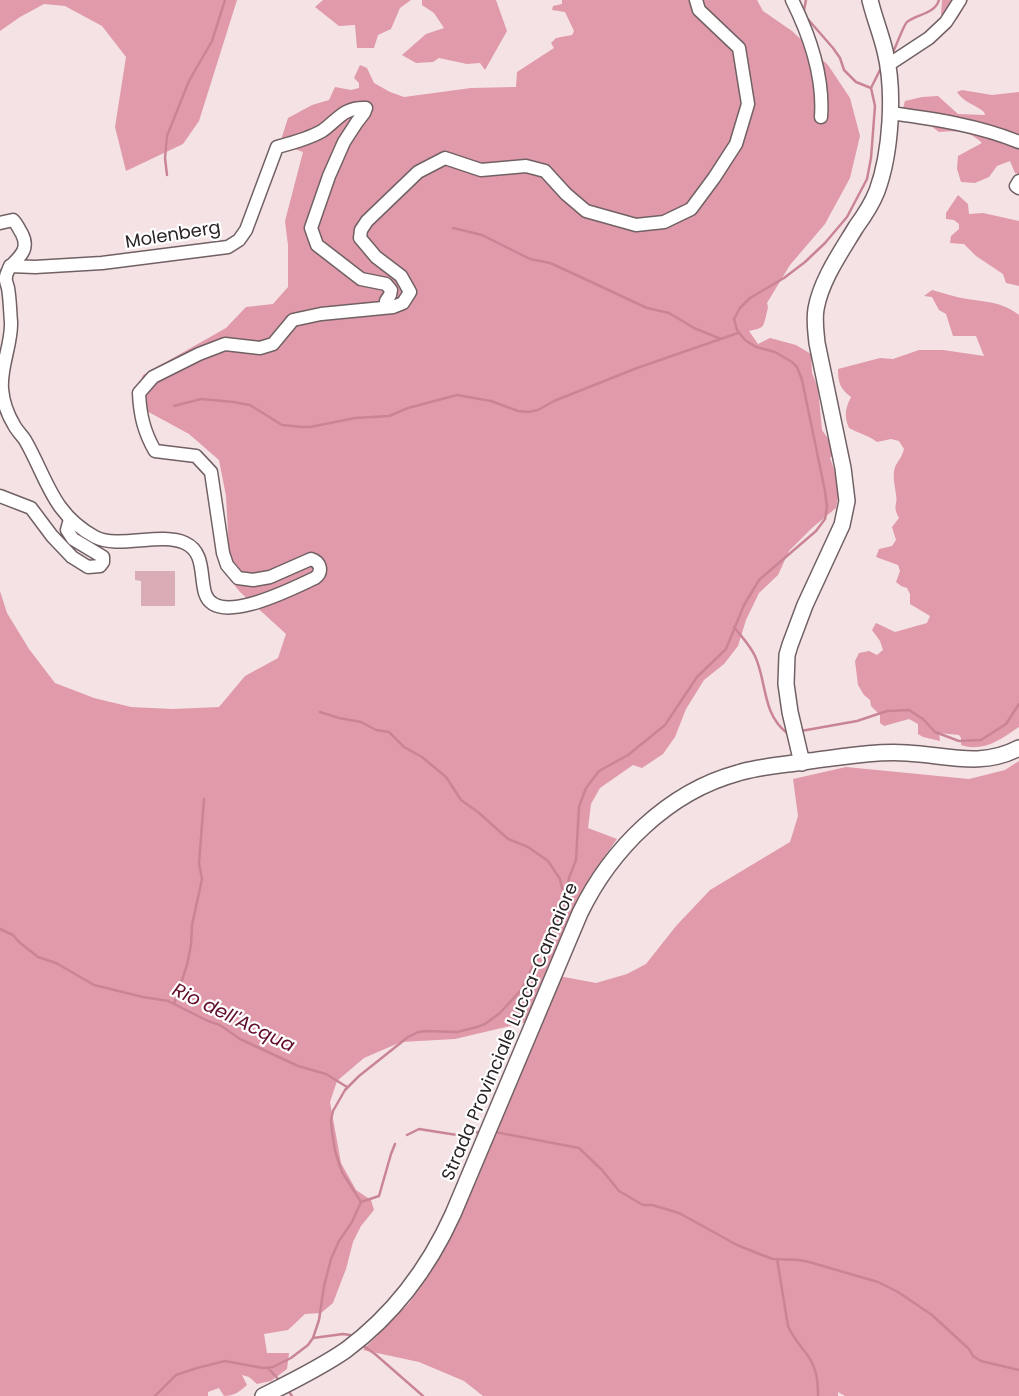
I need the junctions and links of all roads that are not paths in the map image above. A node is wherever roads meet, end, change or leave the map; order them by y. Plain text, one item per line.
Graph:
1 (696, 0) edge
2 (792, 0) edge
3 (870, 0) edge
4 (960, 0) edge
5 (887, 60) junction
6 (891, 113) junction
7 (821, 117) dead end
8 (1019, 142) edge
9 (1019, 181) edge
10 (1019, 188) edge
11 (0, 223) edge
12 (10, 266) junction
13 (3, 283) edge
14 (393, 307) junction
15 (0, 496) edge
16 (70, 519) junction
17 (1019, 748) edge
18 (802, 763) junction
19 (263, 1396) edge

1 - 14 street
2 - 7 street
3 - 5 main road
4 - 5 street
5 - 6 main road
6 - 8 street
6 - 18 main road
9 - 10 street
11 - 12 street
12 - 13 street
12 - 14 street, Molenberg
13 - 16 street
14 - 16 street
15 - 16 street
17 - 18 main road, Strada Provinciale Lucca-Camaiore
18 - 19 main road, Strada Provinciale Lucca-Camaiore

